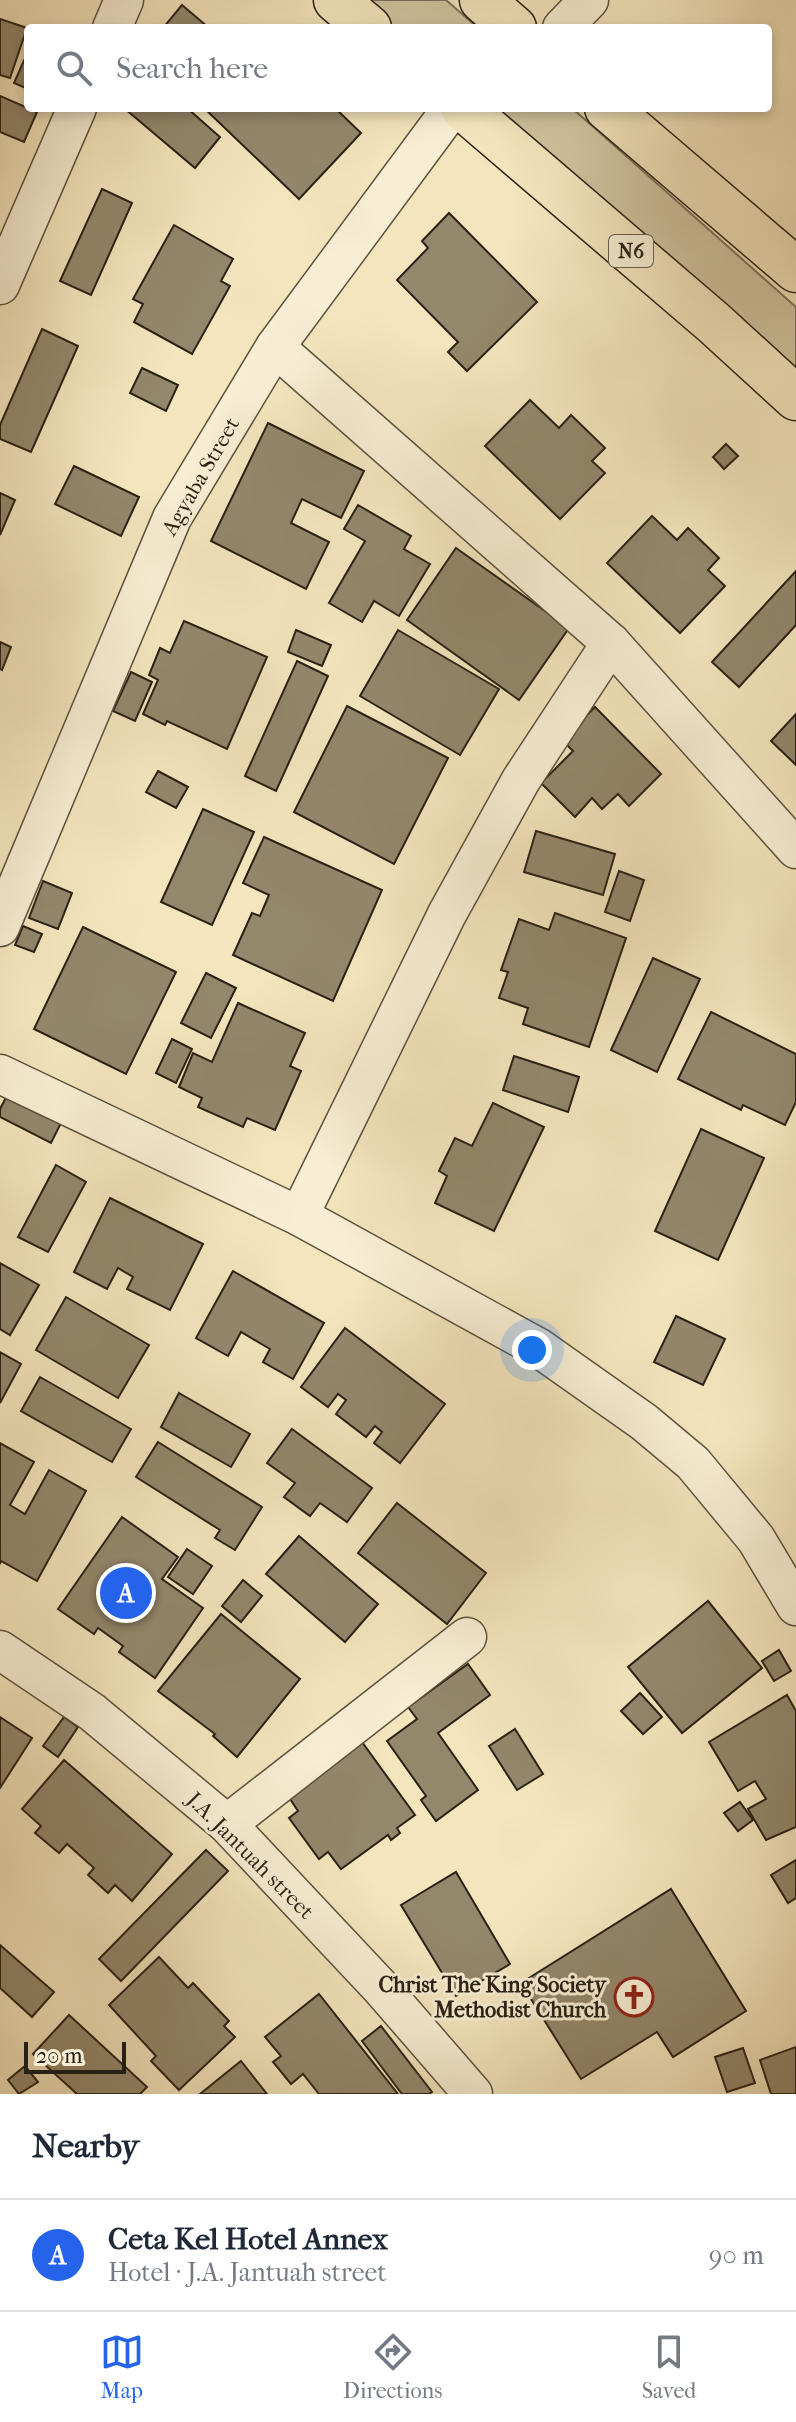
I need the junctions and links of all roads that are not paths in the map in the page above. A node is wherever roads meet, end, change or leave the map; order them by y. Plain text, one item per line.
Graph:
1 (124, 0) edge
2 (336, 0) edge
3 (482, 0) edge
4 (589, 0) edge
5 (114, 24) edge
6 (364, 24) edge
7 (509, 24) edge
8 (566, 24) edge
9 (75, 112) edge
10 (449, 112) edge
11 (468, 112) edge
12 (612, 112) edge
13 (796, 270) edge
14 (0, 285) edge
15 (275, 347) junction
16 (796, 398) edge
17 (611, 643) junction
18 (796, 849) edge
19 (0, 927) edge
20 (0, 1074) edge
21 (299, 1216) junction
22 (796, 1606) edge
23 (467, 1637) dead end
24 (0, 1650) edge
25 (227, 1824) junction
26 (473, 2094) edge

1 - 5 street
2 - 6 highway
3 - 7 highway
4 - 8 street
9 - 14 street
10 - 15 street, Agyaba Street
11 - 16 highway, N6
12 - 13 highway
15 - 17 street
15 - 19 street, Agyaba Street
17 - 18 street
17 - 21 street
20 - 21 street
21 - 22 street
23 - 25 street
24 - 25 street, J.A. Jantuah street
25 - 26 street, J.A. Jantuah street

